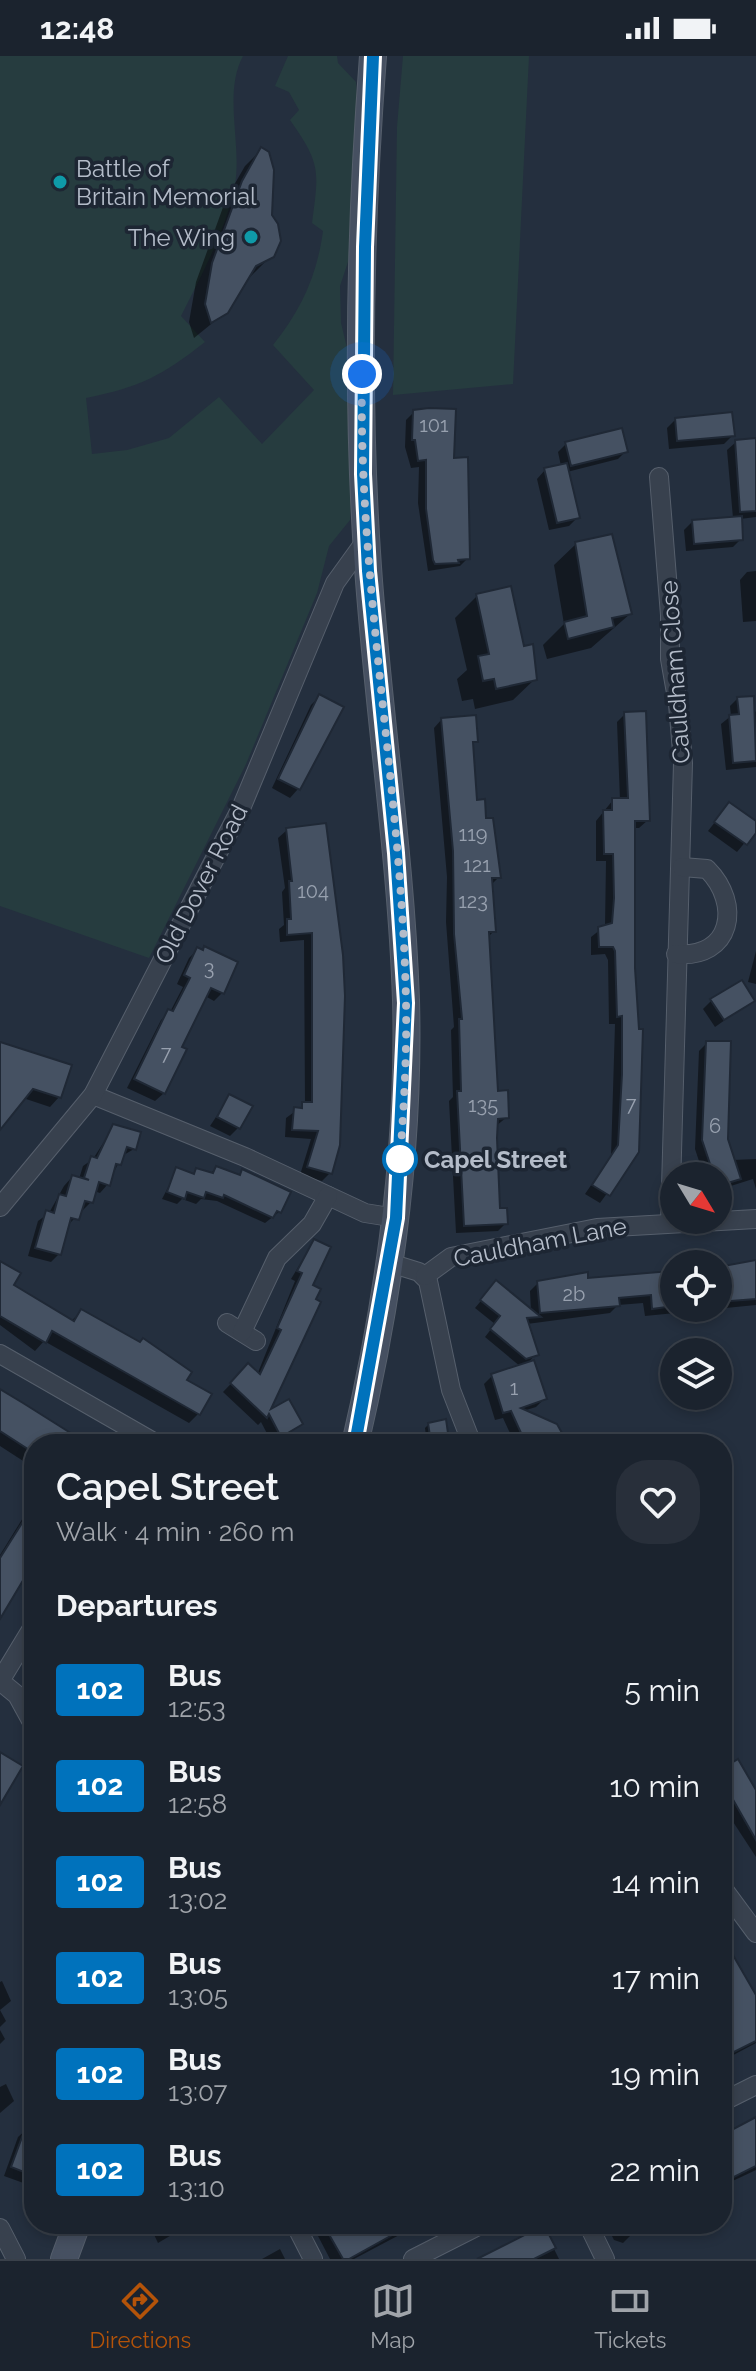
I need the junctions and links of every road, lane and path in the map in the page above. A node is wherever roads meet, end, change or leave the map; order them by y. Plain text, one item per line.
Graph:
1 (373, 56) edge
2 (659, 477) dead end
3 (366, 540) junction
4 (682, 867) junction
5 (676, 954) junction
6 (93, 1095) junction
7 (671, 1162) edge
8 (328, 1196) junction
9 (0, 1207) edge
10 (396, 1218) junction
11 (756, 1219) edge
12 (732, 1220) edge
13 (660, 1224) edge
14 (390, 1263) junction
15 (425, 1276) junction
16 (242, 1332) dead end
17 (0, 1354) edge
18 (136, 1434) edge
19 (357, 1434) edge
20 (468, 1434) edge
21 (24, 1641) edge
22 (0, 1681) edge
23 (24, 1708) edge
24 (732, 1901) edge
25 (756, 1933) edge
26 (756, 2085) edge
27 (732, 2097) edge
28 (0, 2228) edge
29 (73, 2234) edge
30 (300, 2234) edge
31 (462, 2234) edge
32 (593, 2234) edge
33 (16, 2259) edge
34 (64, 2259) edge
35 (313, 2259) edge
36 (413, 2259) edge
37 (605, 2259) edge

1 - 3 main road
2 - 4 street, Cauldham Close
3 - 6 street, Old Dover Road
3 - 10 main road
4 - 5 street, Cauldham Close
4 - 5 street
5 - 7 street, Cauldham Close
6 - 8 street
6 - 9 street, Old Dover Road
8 - 10 street
8 - 16 street
10 - 14 main road
11 - 12 street, Cauldham Lane
13 - 15 street, Cauldham Lane
14 - 15 street
14 - 19 main road
15 - 20 street
17 - 18 street
21 - 22 street
22 - 23 street
24 - 25 street
26 - 27 street
28 - 33 street
29 - 34 main road
30 - 35 street
31 - 36 street
32 - 37 street

